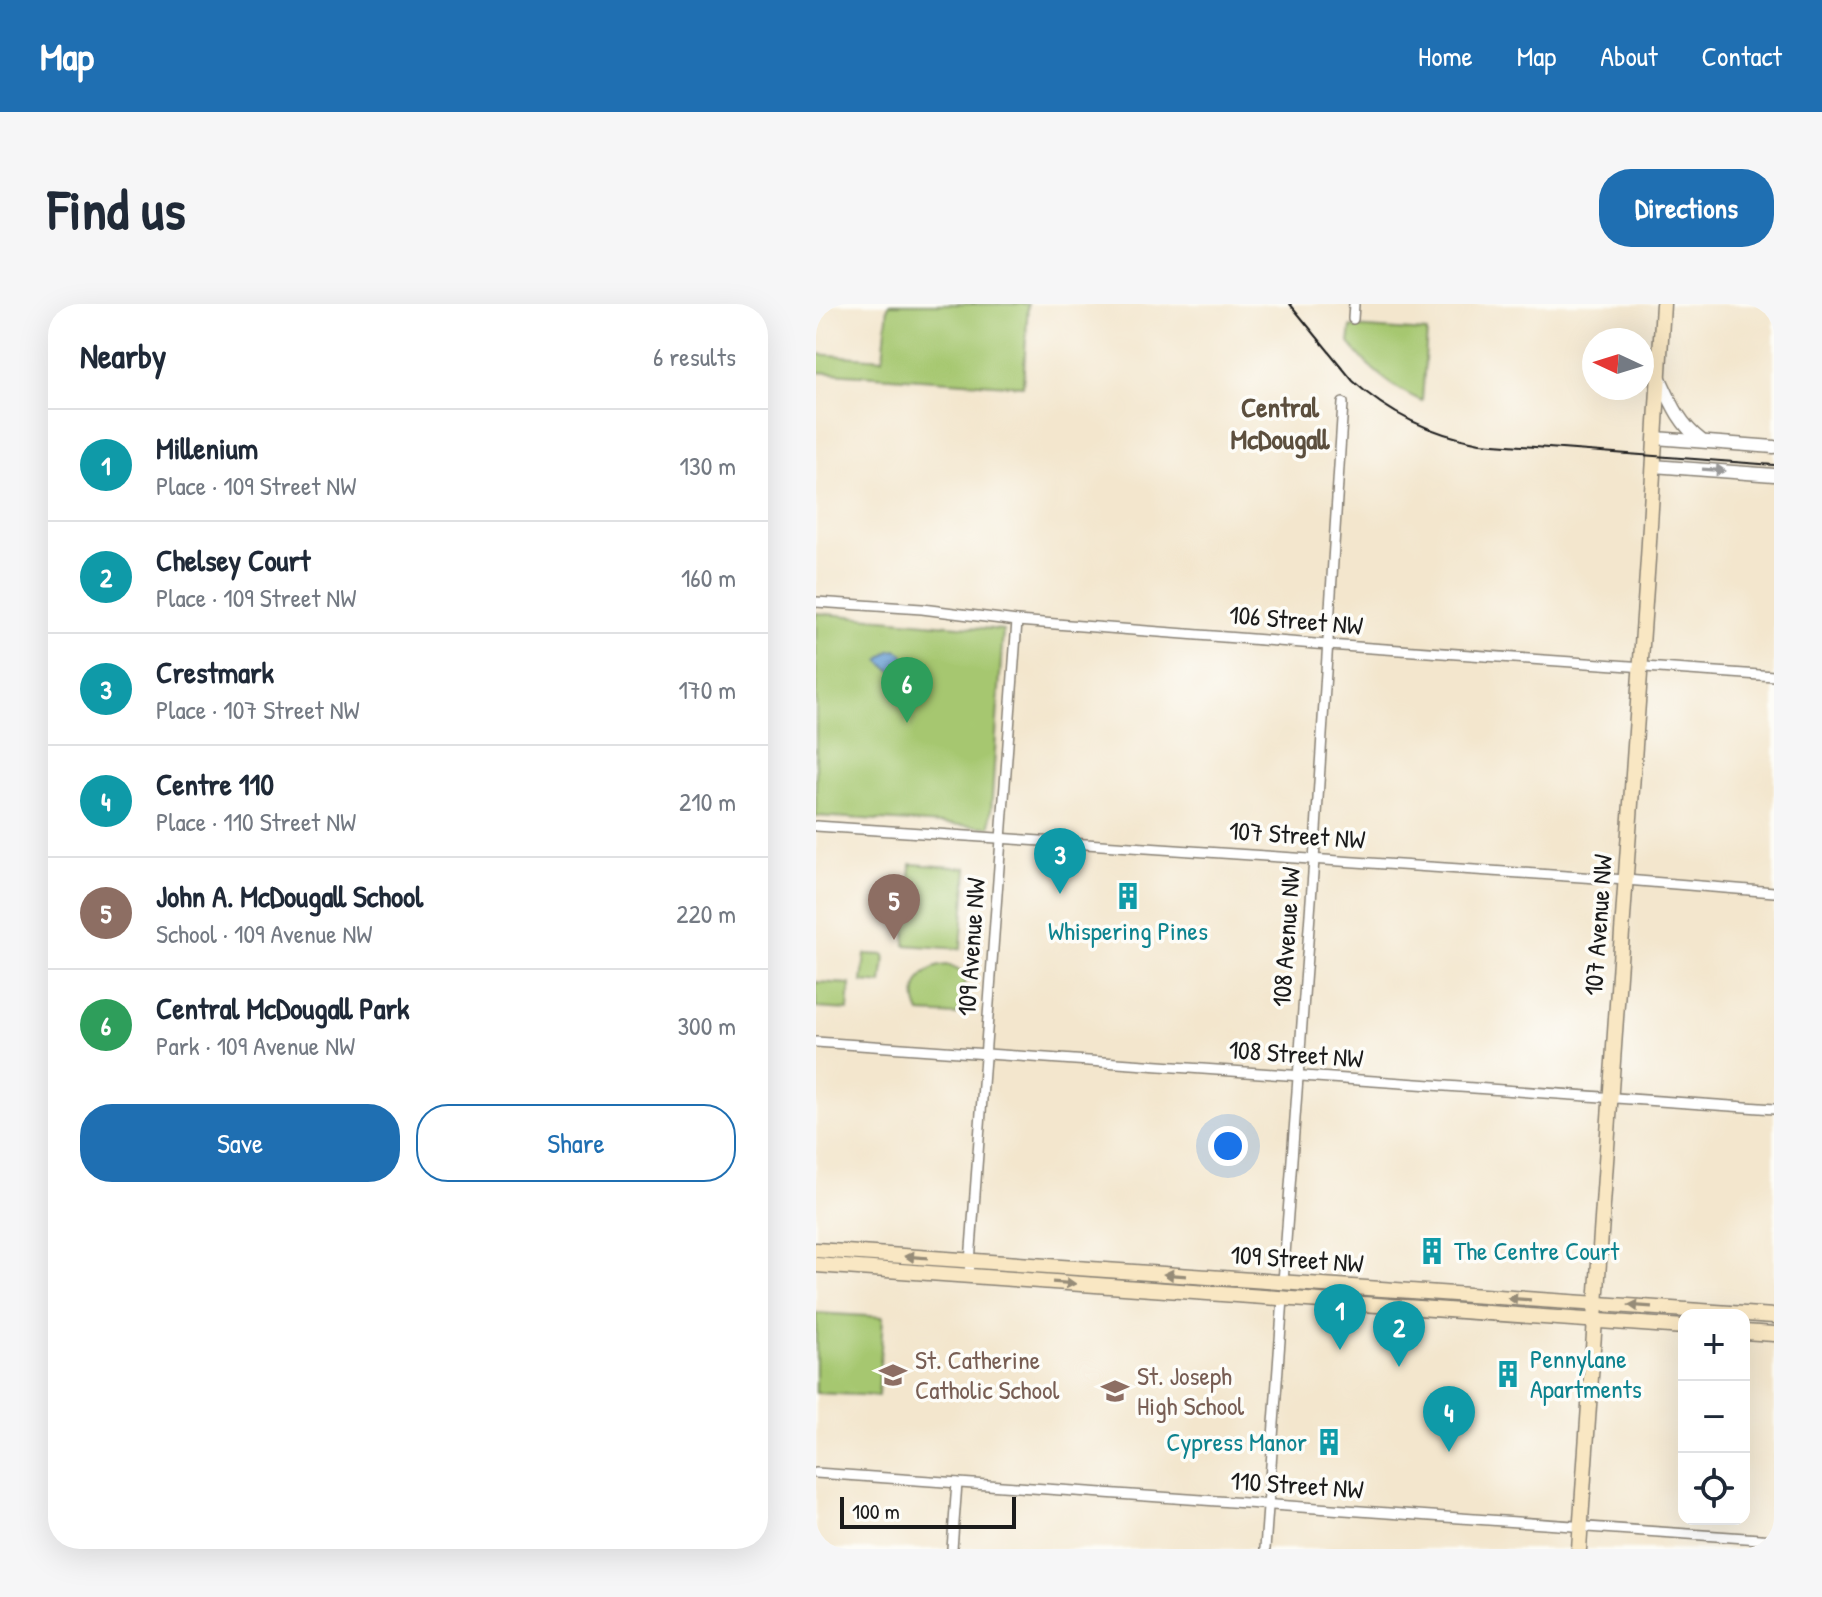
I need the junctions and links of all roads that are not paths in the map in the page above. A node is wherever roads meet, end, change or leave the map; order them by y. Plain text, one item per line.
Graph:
1 (1354, 304) edge
2 (1663, 304) edge
3 (1353, 319) dead end
4 (1658, 374) junction
5 (1343, 403) dead end
6 (1655, 438) junction
7 (1704, 442) junction
8 (1774, 447) edge
9 (1653, 466) junction
10 (1774, 475) edge
11 (816, 602) edge
12 (1017, 621) junction
13 (1328, 645) junction
14 (1640, 667) junction
15 (1774, 676) edge
16 (816, 826) edge
17 (1001, 838) junction
18 (1314, 859) junction
19 (1626, 880) junction
20 (1774, 892) edge
21 (816, 1042) edge
22 (986, 1055) junction
23 (1298, 1076) junction
24 (1611, 1097) junction
25 (1774, 1109) edge
26 (816, 1250) edge
27 (970, 1261) junction
28 (816, 1265) edge
29 (969, 1276) junction
30 (1283, 1282) junction
31 (1283, 1298) junction
32 (1596, 1303) junction
33 (1774, 1316) edge
34 (1595, 1321) junction
35 (1678, 1327) edge
36 (1750, 1332) edge
37 (1774, 1334) edge
38 (816, 1473) edge
39 (957, 1483) junction
40 (1268, 1505) junction
41 (1581, 1528) junction
42 (1774, 1540) edge
43 (952, 1549) edge
44 (1265, 1549) edge
45 (1579, 1549) edge

1 - 3 street
2 - 4 main road, 107 Avenue NW
4 - 6 main road, 107 Avenue NW
4 - 7 street
5 - 13 street, 108 Avenue NW
6 - 7 street
6 - 9 main road, 107 Avenue NW
7 - 8 street
9 -> 10 street
9 - 14 main road, 107 Avenue NW
11 - 12 street, 106 Street NW
12 - 13 street, 106 Street NW
12 - 17 street, 109 Avenue NW
13 - 14 street, 106 Street NW
13 - 18 street, 108 Avenue NW
14 - 15 street, 106 Street NW
14 - 19 main road, 107 Avenue NW
16 - 17 street, 107 Street NW
17 - 18 street, 107 Street NW
17 - 22 street, 109 Avenue NW
18 - 19 street, 107 Street NW
18 - 23 street, 108 Avenue NW
19 - 20 street, 107 Street NW
19 - 24 main road, 107 Avenue NW
21 - 22 street, 108 Street NW
22 - 23 street, 108 Street NW
22 - 27 street, 109 Avenue NW
23 - 24 street, 108 Street NW
23 - 30 street, 108 Avenue NW
24 - 25 street, 108 Street NW
24 - 32 main road, 107 Avenue NW
27 -> 26 main road, 109 Street NW
27 - 29 street, 109 Avenue NW
30 -> 27 main road, 109 Street NW
28 - 29 main road, 109 Street NW
29 -> 31 main road, 109 Street NW
32 -> 30 main road, 109 Street NW
31 - 34 main road, 109 Street NW
31 - 40 street
33 -> 32 main road, 109 Street NW
32 - 34 main road, 107 Avenue NW
34 - 35 main road, 109 Street NW
34 - 41 main road, 107 Avenue NW
36 - 37 main road
38 - 39 street, 110 Street NW
39 - 40 street, 110 Street NW
39 - 43 street
40 - 41 street, 110 Street NW
40 - 44 street
41 - 42 street, 110 Street NW
41 - 45 main road, 107 Avenue NW

